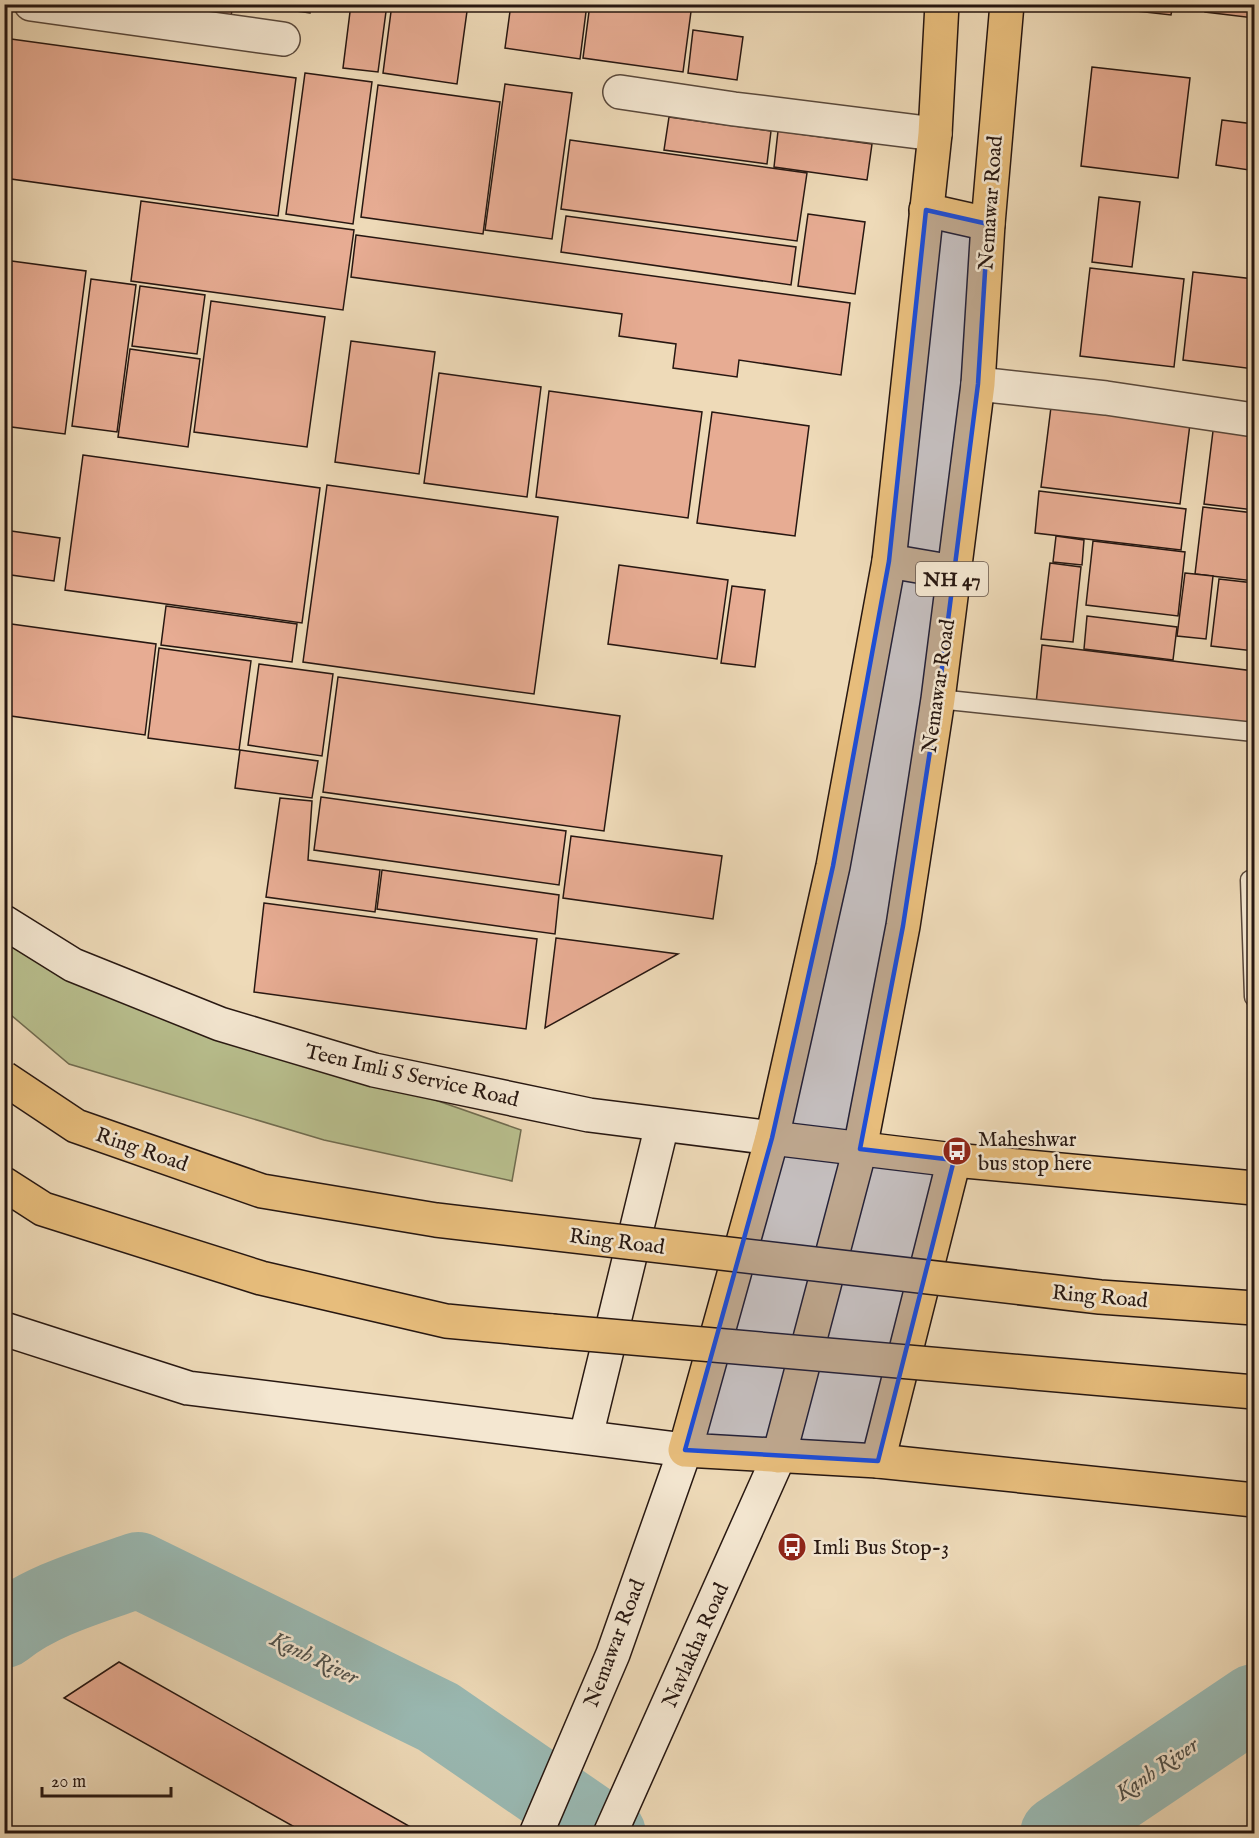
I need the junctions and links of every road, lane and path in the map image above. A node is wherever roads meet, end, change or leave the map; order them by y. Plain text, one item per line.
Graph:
1 (31, 4) edge
2 (942, 4) edge
3 (1007, 4) edge
4 (283, 39) dead end
5 (620, 92) dead end
6 (935, 134) junction
7 (926, 210) junction
8 (988, 224) junction
9 (978, 384) junction
10 (1254, 420) edge
11 (889, 561) junction
12 (953, 572) junction
13 (938, 699) junction
14 (1254, 732) edge
15 (1250, 880) dead end
16 (4, 922) edge
17 (1254, 997) edge
18 (4, 1078) edge
19 (662, 1125) junction
20 (772, 1138) junction
21 (860, 1149) junction
22 (954, 1160) junction
23 (4, 1184) edge
24 (1254, 1188) edge
25 (1254, 1308) edge
26 (4, 1329) edge
27 (1254, 1392) edge
28 (586, 1436) junction
29 (685, 1450) junction
30 (779, 1456) junction
31 (878, 1461) junction
32 (1254, 1500) edge
33 (536, 1833) edge
34 (610, 1833) edge

1 - 4 street
2 - 6 main road, NH 47
3 - 8 main road, Nemawar Road / NH 47
5 - 6 street
6 - 7 main road, NH 47
7 - 8 main road
7 - 11 main road, NH 47
8 - 9 main road, Nemawar Road / NH 47
9 - 10 street
9 - 12 main road, Nemawar Road / NH 47
11 - 12 main road
11 - 20 main road, NH 47
12 - 13 main road, Nemawar Road / NH 47
13 - 14 lane
13 - 21 main road, Nemawar Road / NH 47
15 - 17 lane
16 - 19 street, Teen Imli S Service Road
18 - 25 main road, Ring Road, bridge
19 - 20 street, Teen Imli S Service Road
19 - 28 street
20 - 21 main road
20 - 29 main road
21 - 22 main road
21 - 30 main road, Nemawar Road
22 - 24 main road
22 - 31 main road
23 - 27 main road, bridge
26 - 28 street
28 - 29 street
29 - 30 main road
29 - 33 street, Nemawar Road
30 - 31 main road
30 - 34 street, Navlakha Road
31 - 32 main road

